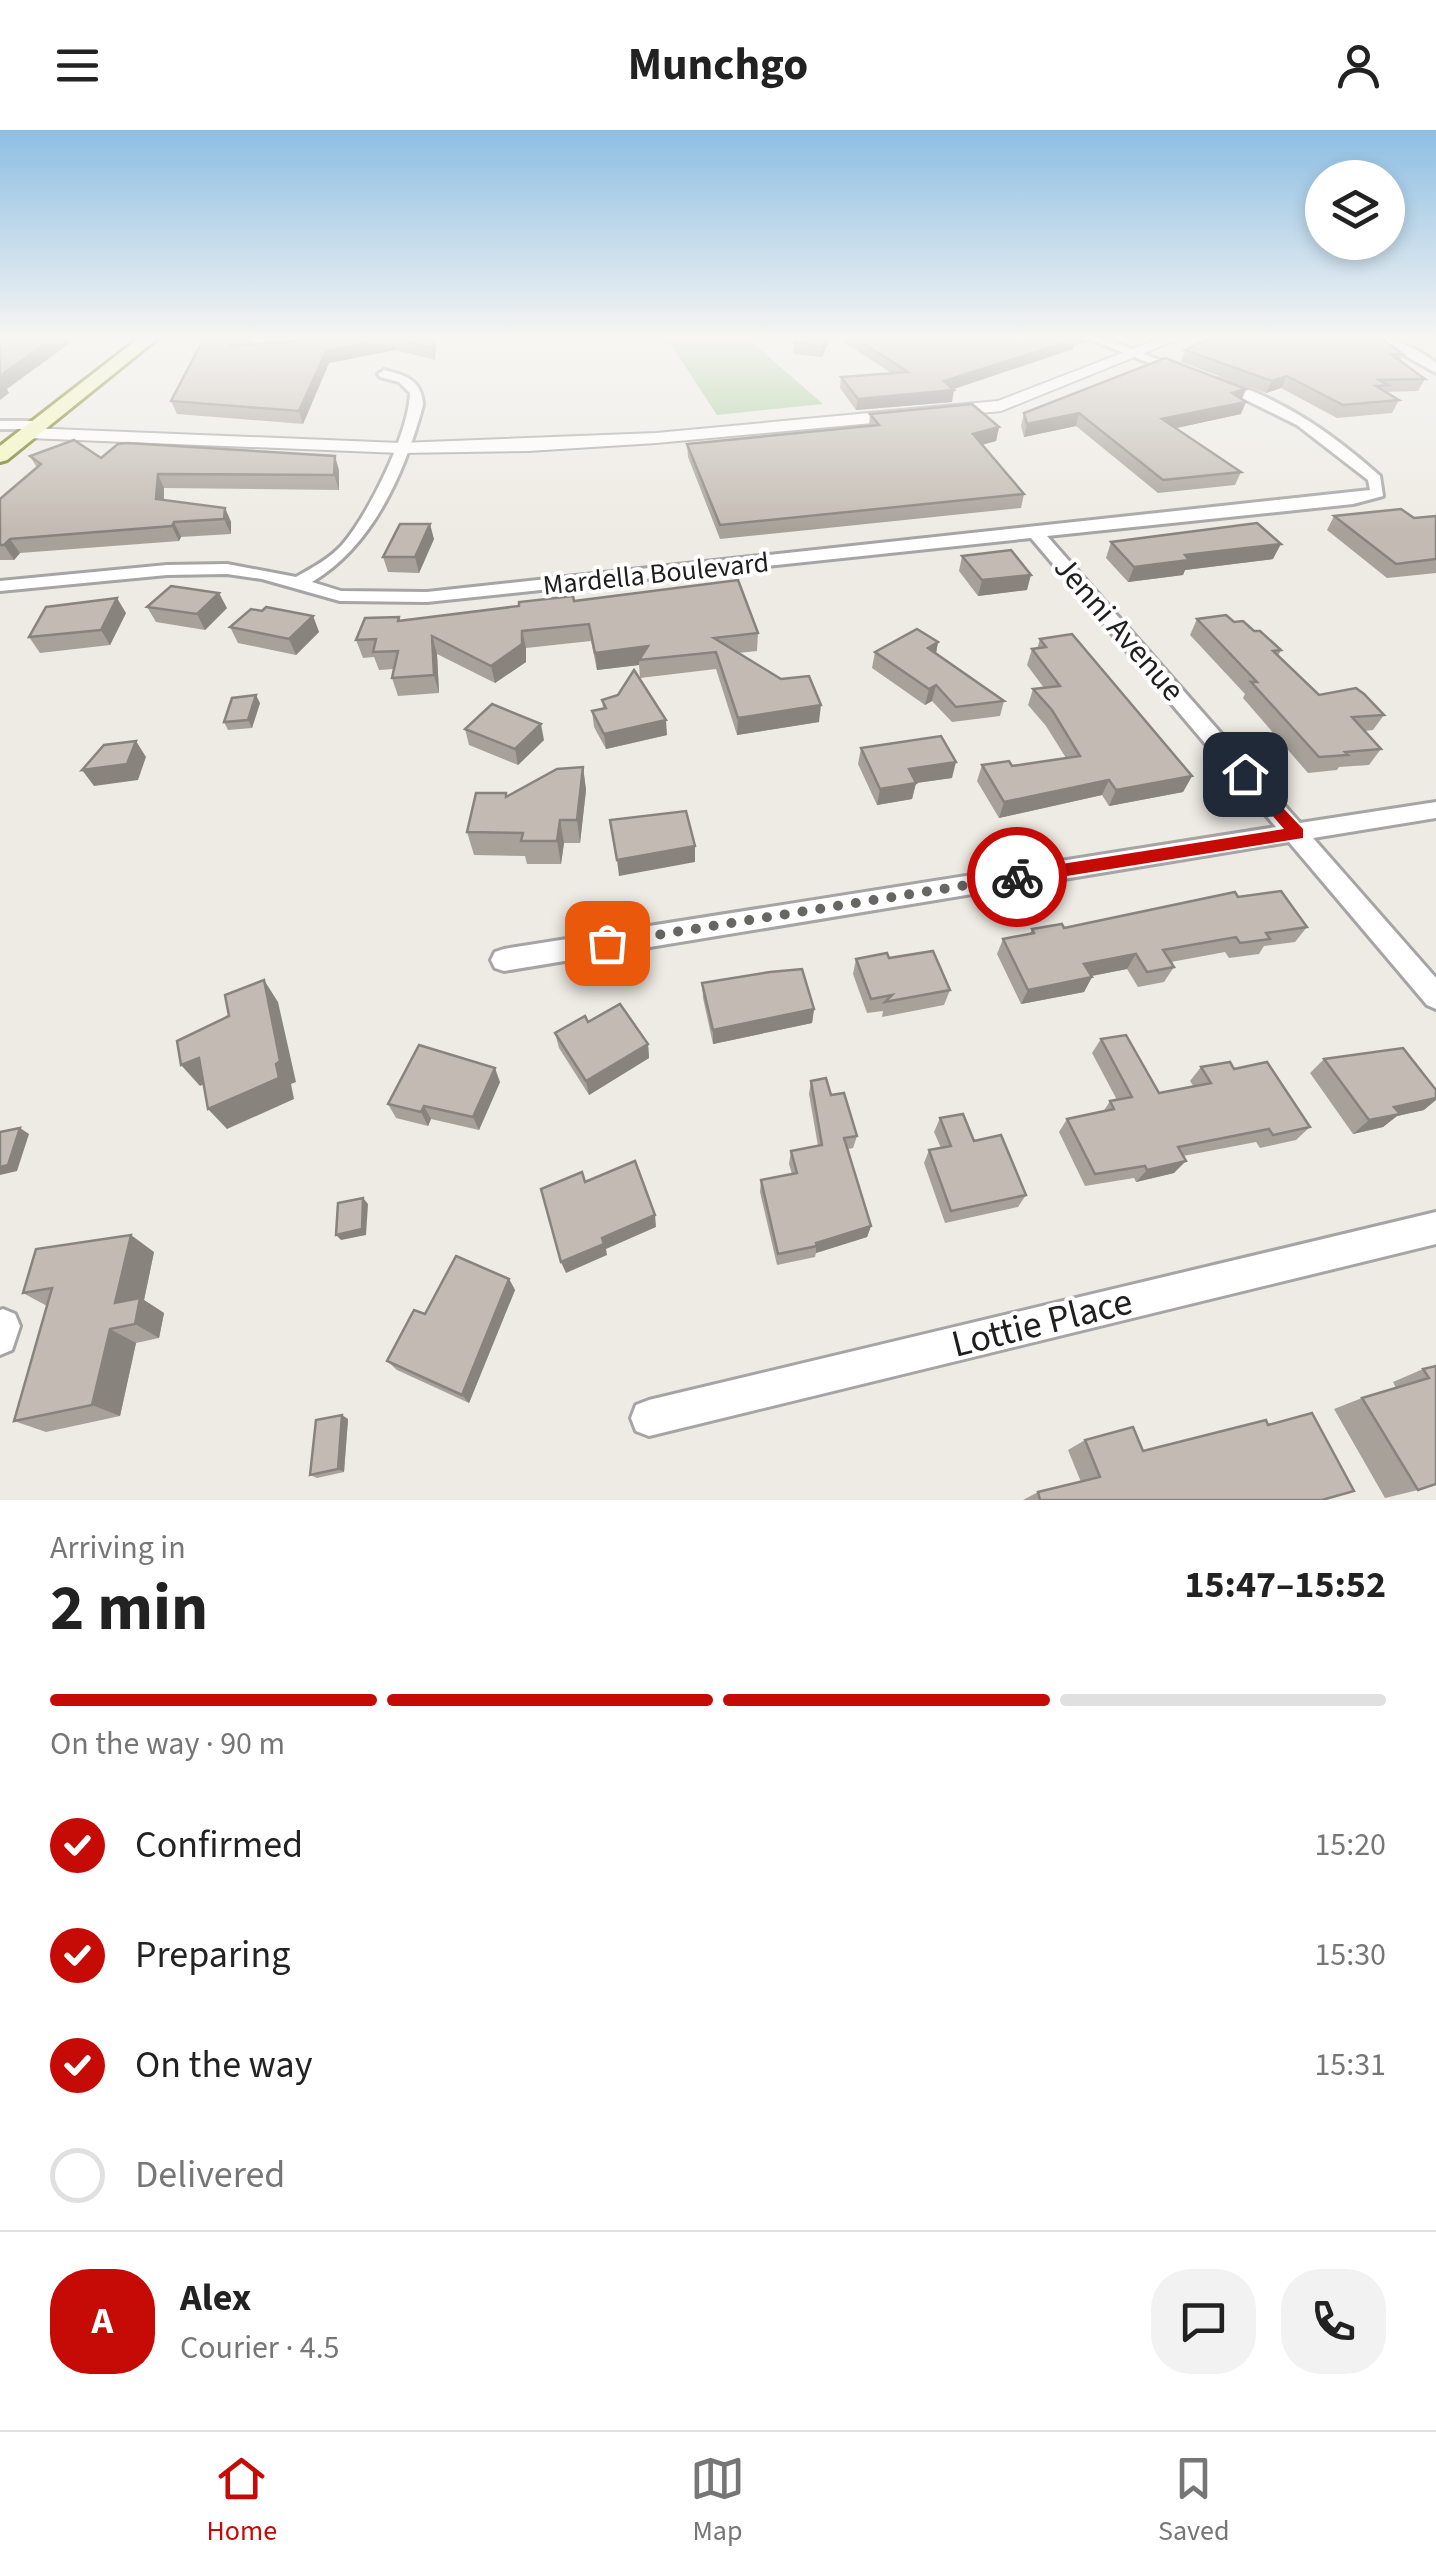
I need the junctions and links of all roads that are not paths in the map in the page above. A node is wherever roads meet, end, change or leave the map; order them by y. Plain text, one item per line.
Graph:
1 (68, 402) edge
2 (418, 402) edge
3 (1011, 402) edge
4 (1267, 402) edge
5 (0, 425) edge
6 (33, 429) junction
7 (400, 448) junction
8 (0, 456) edge
9 (1036, 534) junction
10 (295, 585) junction
11 (0, 586) edge
12 (1436, 810) edge
13 (1297, 833) junction
14 (504, 960) dead end
15 (1436, 998) edge
16 (1436, 1228) edge
17 (649, 1418) dead end

1 - 6 main road
2 - 7 street
3 - 7 street
4 - 9 street, Mardella Boulevard
5 - 6 street
6 - 7 street
6 - 8 main road
7 - 10 street
9 - 10 street, Mardella Boulevard
9 - 13 street, Jenni Avenue
10 - 11 street, Mardella Boulevard
12 - 13 street
13 - 14 street
13 - 15 street, Jenni Avenue
16 - 17 street, Lottie Place

